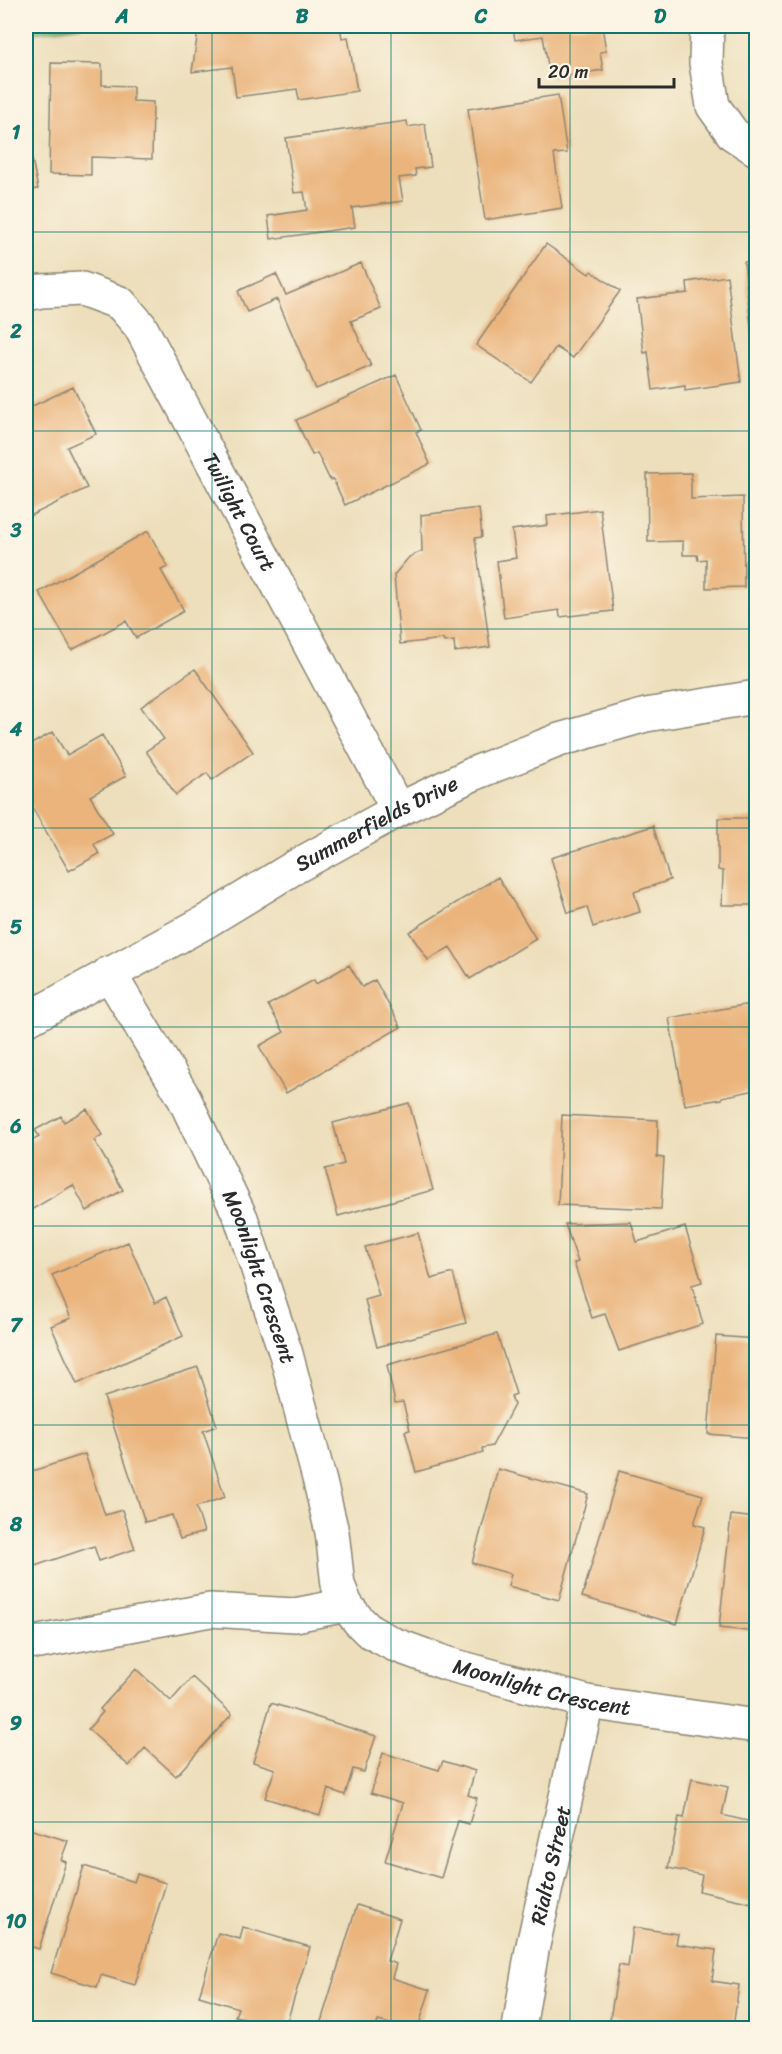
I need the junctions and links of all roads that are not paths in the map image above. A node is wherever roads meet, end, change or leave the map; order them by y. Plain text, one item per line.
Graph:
1 (707, 26) edge
2 (756, 148) edge
3 (26, 294) edge
4 (756, 696) edge
5 (398, 810) junction
6 (109, 973) junction
7 (26, 1020) edge
8 (346, 1605) junction
9 (39, 1642) dead end
10 (588, 1702) junction
11 (756, 1726) edge
12 (519, 2028) edge

1 - 2 street
3 - 5 street, Twilight Court
4 - 5 street, Summerfields Drive
5 - 6 street, Summerfields Drive
6 - 7 street, Summerfields Drive
6 - 8 street, Moonlight Crescent
8 - 9 street
8 - 10 street, Moonlight Crescent
10 - 11 street, Moonlight Crescent
10 - 12 street, Rialto Street

